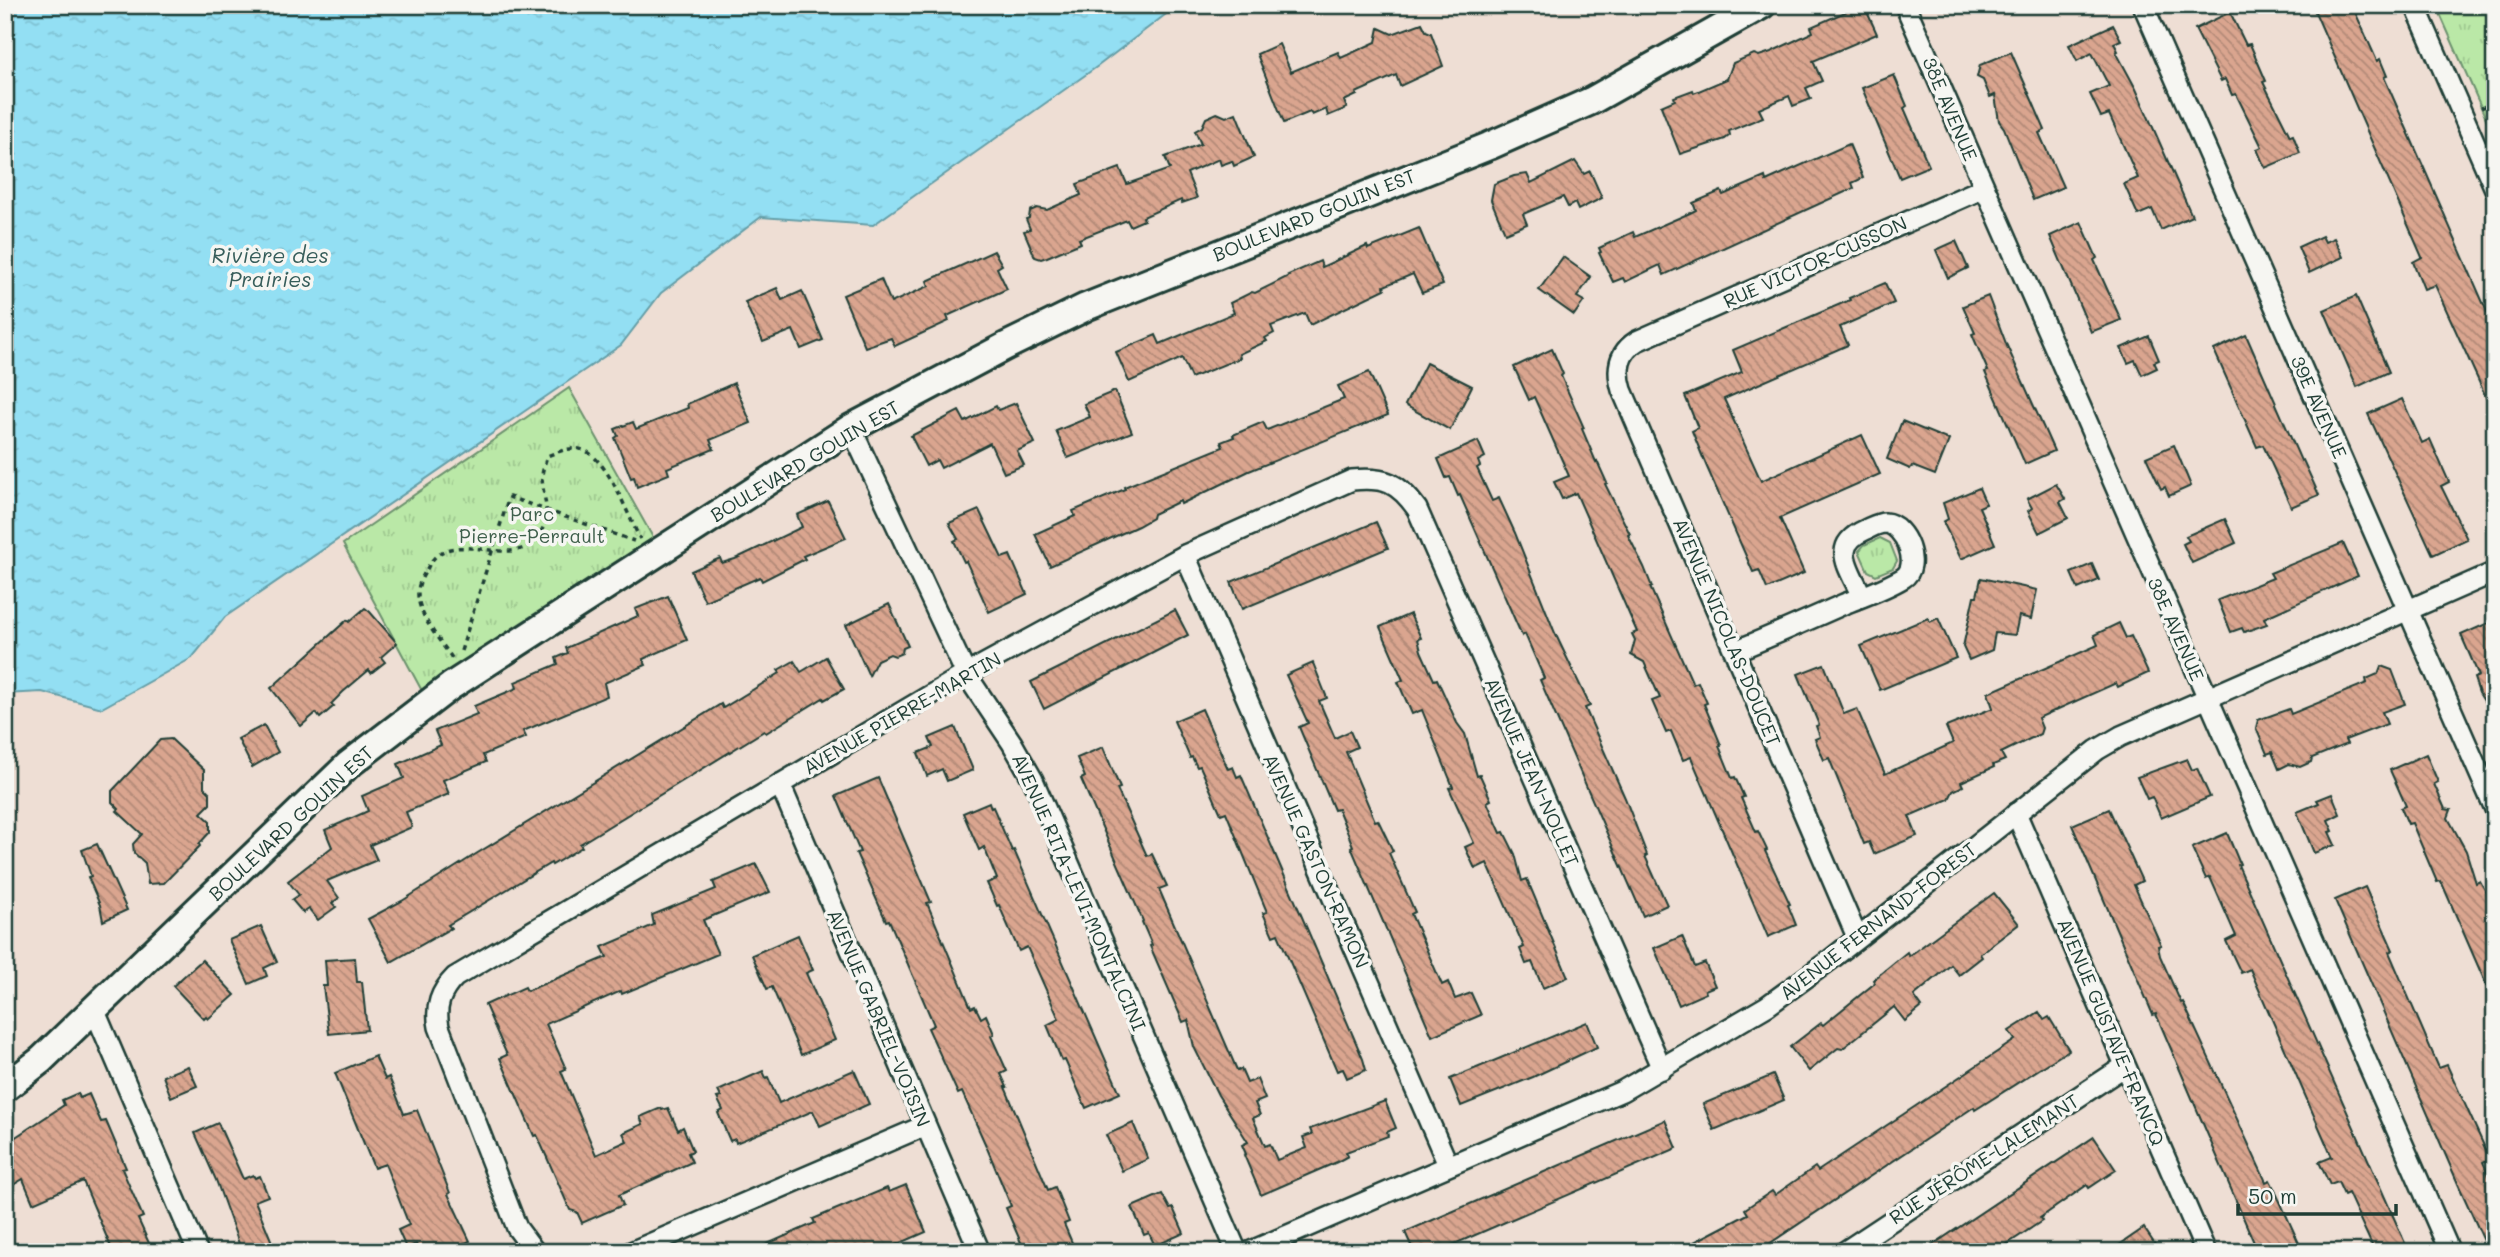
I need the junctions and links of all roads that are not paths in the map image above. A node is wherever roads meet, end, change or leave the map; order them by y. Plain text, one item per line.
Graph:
1 (1762, 5) edge
2 (1905, 5) edge
3 (2143, 5) edge
4 (2415, 5) edge
5 (1984, 188) junction
6 (2495, 189) edge
7 (1646, 336) joint
8 (851, 428) junction
9 (1391, 482) joint
10 (1185, 555) junction
11 (2495, 572) edge
12 (1862, 597) dead end
13 (2408, 610) junction
14 (1735, 651) junction
15 (966, 674) junction
16 (2207, 699) junction
17 (780, 784) junction
18 (2495, 809) edge
19 (2016, 813) junction
20 (1857, 937) junction
21 (94, 1009) junction
22 (2125, 1066) junction
23 (1662, 1069) junction
24 (5, 1088) edge
25 (924, 1126) junction
26 (1448, 1165) junction
27 (198, 1252) edge
28 (535, 1252) edge
29 (631, 1252) edge
30 (979, 1252) edge
31 (1237, 1252) edge
32 (1249, 1252) edge
33 (1843, 1252) edge
34 (2206, 1252) edge
35 (2449, 1252) edge

1 - 8 street, BOULEVARD GOUIN EST
2 - 5 street, 38E AVENUE
3 - 13 street, 39E AVENUE
4 - 6 street
5 - 7 street, RUE VICTOR-CUSSON
5 - 16 street, 38E AVENUE
7 - 14 street, AVENUE NICOLAS-DOUCET
8 - 15 street, AVENUE RITA-LEVI-MONTALCINI
8 - 21 street, BOULEVARD GOUIN EST
9 - 10 street, AVENUE PIERRE-MARTIN
9 - 23 street, AVENUE JEAN-NOLLET
10 - 15 street, AVENUE PIERRE-MARTIN
10 - 26 street, AVENUE GASTON-RAMON
11 - 13 street, AVENUE FERNAND-FOREST
12 - 14 street
13 - 16 street, AVENUE FERNAND-FOREST
13 - 18 street, 39E AVENUE
14 - 20 street, AVENUE NICOLAS-DOUCET
15 - 17 street, AVENUE PIERRE-MARTIN
15 - 31 street, AVENUE RITA-LEVI-MONTALCINI
16 - 19 street, AVENUE FERNAND-FOREST
16 - 35 street, 38E AVENUE
17 - 25 street, AVENUE GABRIEL-VOISIN
17 - 28 street, AVENUE PIERRE-MARTIN
19 - 20 street, AVENUE FERNAND-FOREST
19 - 22 street, AVENUE GUSTAVE-FRANCQ
20 - 23 street, AVENUE FERNAND-FOREST
21 - 24 street, BOULEVARD GOUIN EST
21 - 27 street
22 - 33 street, RUE JÉRÔME-LALEMANT
22 - 34 street, AVENUE GUSTAVE-FRANCQ
23 - 26 street, AVENUE FERNAND-FOREST
25 - 29 street
25 - 30 street, AVENUE GABRIEL-VOISIN
26 - 32 street, AVENUE FERNAND-FOREST

